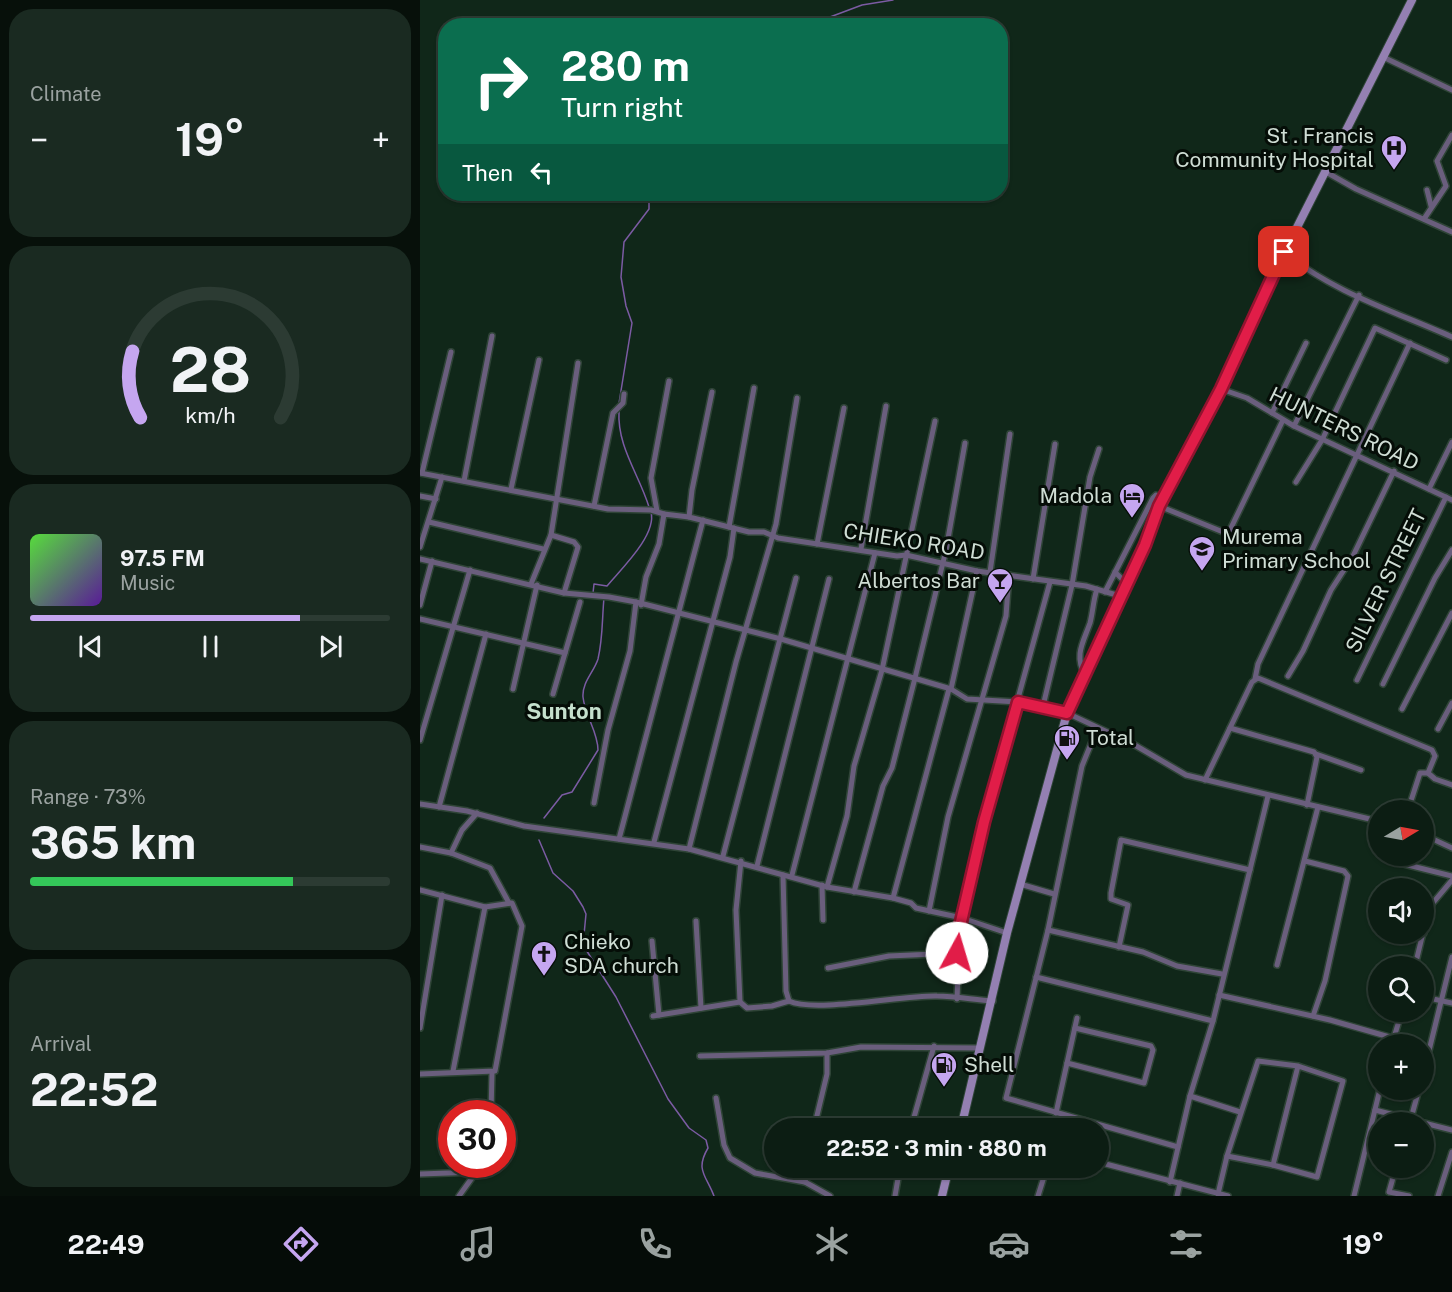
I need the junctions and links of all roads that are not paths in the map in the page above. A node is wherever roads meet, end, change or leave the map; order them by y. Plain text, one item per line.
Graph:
1 (1412, 0) edge
2 (1383, 57) junction
3 (1452, 90) edge
4 (1452, 135) edge
5 (1326, 171) junction
6 (1426, 190) dead end
7 (1431, 206) junction
8 (1424, 219) junction
9 (1452, 232) edge
10 (1284, 252) junction
11 (1359, 295) junction
12 (492, 336) dead end
13 (1452, 337) edge
14 (1410, 343) junction
15 (1306, 344) dead end
16 (450, 351) dead end
17 (539, 360) dead end
18 (1446, 360) dead end
19 (578, 363) dead end
20 (669, 381) dead end
21 (754, 388) dead end
22 (1221, 389) junction
23 (712, 392) dead end
24 (624, 394) dead end
25 (797, 398) dead end
26 (886, 405) dead end
27 (844, 408) dead end
28 (1272, 413) junction
29 (1283, 420) junction
30 (935, 421) dead end
31 (1294, 426) junction
32 (1010, 434) dead end
33 (1322, 440) junction
34 (1452, 442) edge
35 (965, 443) dead end
36 (1055, 444) dead end
37 (1099, 449) dead end
38 (1358, 454) junction
39 (1394, 471) junction
40 (421, 473) edge
41 (442, 477) junction
42 (464, 481) junction
43 (1296, 482) dead end
44 (511, 489) junction
45 (1429, 489) junction
46 (420, 496) edge
47 (556, 498) junction
48 (1449, 498) edge
49 (436, 499) junction
50 (1161, 502) junction
51 (594, 506) junction
52 (655, 511) junction
53 (689, 517) junction
54 (703, 520) junction
55 (429, 522) junction
56 (732, 528) junction
57 (1138, 528) junction
58 (422, 533) edge
59 (1150, 533) junction
60 (772, 534) junction
61 (550, 535) junction
62 (1132, 542) junction
63 (817, 544) junction
64 (1145, 545) junction
65 (420, 547) edge
66 (543, 549) junction
67 (861, 549) junction
68 (1452, 550) edge
69 (875, 553) junction
70 (906, 555) junction
71 (420, 559) edge
72 (432, 561) junction
73 (943, 563) junction
74 (470, 570) junction
75 (977, 571) junction
76 (990, 572) junction
77 (1114, 572) junction
78 (1009, 575) junction
79 (796, 578) dead end
80 (830, 579) dead end
81 (1033, 579) junction
82 (1050, 582) junction
83 (534, 584) junction
84 (1127, 584) junction
85 (1072, 585) junction
86 (1097, 590) junction
87 (1104, 592) junction
88 (564, 593) junction
89 (1120, 596) junction
90 (580, 602) dead end
91 (638, 604) junction
92 (420, 605) edge
93 (1452, 613) edge
94 (679, 614) junction
95 (420, 619) edge
96 (712, 622) junction
97 (454, 627) junction
98 (745, 631) junction
99 (486, 634) junction
100 (781, 639) junction
101 (524, 642) junction
102 (812, 650) junction
103 (565, 653) junction
104 (848, 659) junction
105 (882, 670) junction
106 (1085, 675) junction
107 (1288, 676) dead end
108 (915, 678) junction
109 (1255, 679) junction
110 (1357, 680) dead end
111 (1383, 684) dead end
112 (513, 688) dead end
113 (950, 689) junction
114 (553, 694) dead end
115 (982, 702) junction
116 (1018, 702) junction
117 (1452, 703) edge
118 (1043, 706) junction
119 (1402, 709) dead end
120 (1067, 713) junction
121 (1230, 728) junction
122 (1097, 729) junction
123 (1438, 729) dead end
124 (420, 740) edge
125 (1316, 754) junction
126 (1361, 770) dead end
127 (1428, 772) junction
128 (1205, 780) junction
129 (1452, 785) edge
130 (1268, 796) junction
131 (1411, 800) edge
132 (594, 803) dead end
133 (420, 804) edge
134 (1307, 805) junction
135 (439, 807) junction
136 (1318, 807) junction
137 (477, 813) junction
138 (1368, 819) edge
139 (619, 839) junction
140 (1434, 840) edge
141 (654, 842) junction
142 (420, 847) edge
143 (1452, 848) edge
144 (689, 849) junction
145 (452, 853) junction
146 (723, 856) junction
147 (741, 861) junction
148 (1305, 861) junction
149 (757, 866) junction
150 (1410, 866) edge
151 (1250, 870) junction
152 (783, 875) junction
153 (792, 875) junction
154 (1452, 878) edge
155 (1020, 884) junction
156 (824, 886) junction
157 (420, 890) edge
158 (854, 892) junction
159 (1054, 894) junction
160 (442, 895) junction
161 (892, 898) junction
162 (1434, 901) edge
163 (509, 903) junction
164 (485, 907) junction
165 (929, 912) junction
166 (962, 918) junction
167 (823, 920) dead end
168 (696, 921) dead end
169 (1048, 930) junction
170 (1007, 933) junction
171 (652, 941) dead end
172 (1119, 947) junction
173 (957, 953) junction
174 (1452, 957) edge
175 (1276, 965) dead end
176 (828, 968) dead end
177 (1222, 974) junction
178 (1036, 977) junction
179 (1219, 995) junction
180 (957, 999) junction
181 (1434, 1000) edge
182 (789, 1001) junction
183 (993, 1001) junction
184 (740, 1002) junction
185 (1441, 1002) junction
186 (1452, 1003) edge
187 (702, 1008) junction
188 (1313, 1016) junction
189 (1077, 1018) dead end
190 (1213, 1021) junction
191 (420, 1028) edge
192 (1075, 1028) junction
193 (1371, 1034) edge
194 (1433, 1034) edge
195 (934, 1047) junction
196 (979, 1048) junction
197 (827, 1053) junction
198 (700, 1056) dead end
199 (1067, 1064) junction
200 (1298, 1066) junction
201 (453, 1071) junction
202 (492, 1073) junction
203 (420, 1074) edge
204 (1190, 1096) junction
205 (716, 1098) dead end
206 (491, 1100) edge
207 (1377, 1100) edge
208 (1375, 1110) junction
209 (1240, 1112) junction
210 (1382, 1112) edge
211 (1056, 1113) junction
212 (816, 1118) edge
213 (914, 1118) edge
214 (964, 1118) edge
215 (1434, 1125) edge
216 (1452, 1130) edge
217 (1178, 1147) junction
218 (1452, 1152) edge
219 (1227, 1156) junction
220 (1109, 1165) edge
221 (1273, 1165) junction
222 (1449, 1170) edge
223 (438, 1173) edge
224 (420, 1174) edge
225 (472, 1178) edge
226 (806, 1178) edge
227 (898, 1178) edge
228 (946, 1178) edge
229 (1044, 1178) edge
230 (1393, 1178) edge
231 (805, 1182) junction
232 (1170, 1182) junction
233 (1180, 1184) junction
234 (1218, 1194) junction
235 (459, 1196) edge
236 (830, 1196) edge
237 (895, 1196) edge
238 (942, 1196) edge
239 (1038, 1196) edge
240 (1177, 1196) edge
241 (1228, 1196) edge
242 (1354, 1196) edge
243 (1409, 1196) edge
244 (1438, 1196) edge

1 - 2 main road
2 - 3 street
2 - 5 main road
4 - 7 street
5 - 8 street
5 - 10 main road
6 - 7 street
7 - 8 street
8 - 9 street
10 - 11 street
10 - 22 main road
11 - 13 street
11 - 31 street
12 - 42 street
14 - 18 street
14 - 33 street
14 - 38 street
15 - 28 street
16 - 40 street
17 - 44 street
19 - 47 street
20 - 52 street
21 - 56 street
22 - 28 street, HUNTERS ROAD
22 - 50 main road
23 - 53 street
24 - 51 street
25 - 60 street
26 - 67 street
27 - 63 street
28 - 29 street, HUNTERS ROAD
29 - 31 street, HUNTERS ROAD
29 - 50 street
30 - 70 street
31 - 33 street, HUNTERS ROAD
32 - 76 street
33 - 38 street, HUNTERS ROAD
33 - 43 street
34 - 45 street
35 - 73 street
36 - 81 street
37 - 85 street
38 - 39 street, HUNTERS ROAD
38 - 109 street
39 - 45 street, HUNTERS ROAD
39 - 107 street
40 - 41 street, CHIEKO ROAD
41 - 42 street, CHIEKO ROAD
41 - 49 street
42 - 44 street, CHIEKO ROAD
44 - 47 street, CHIEKO ROAD
45 - 48 street, HUNTERS ROAD
46 - 49 street
47 - 51 street, CHIEKO ROAD
47 - 61 street
48 - 110 street, SILVER STREET
49 - 55 street
50 - 57 street
50 - 59 main road
51 - 52 street, CHIEKO ROAD
52 - 53 street, CHIEKO ROAD
52 - 91 street
53 - 54 street, CHIEKO ROAD
54 - 56 street, CHIEKO ROAD
54 - 94 street
55 - 58 street
55 - 66 street
56 - 60 street, CHIEKO ROAD
56 - 96 street
57 - 59 street
57 - 62 street
58 - 65 street
59 - 64 main road
60 - 63 street, CHIEKO ROAD
60 - 98 street
61 - 66 street
61 - 88 street
62 - 64 street
62 - 77 street
63 - 67 street, CHIEKO ROAD
64 - 84 main road
66 - 83 street
67 - 69 street, CHIEKO ROAD
68 - 111 street
69 - 70 street, CHIEKO ROAD
69 - 104 street
70 - 73 street, CHIEKO ROAD
70 - 105 street
71 - 72 street
72 - 74 street
72 - 92 street
73 - 75 street, CHIEKO ROAD
73 - 108 street
74 - 83 street
74 - 97 street
75 - 76 street, CHIEKO ROAD
75 - 113 street
76 - 78 street, CHIEKO ROAD
77 - 84 street
77 - 87 street
78 - 81 street, CHIEKO ROAD
78 - 115 street
79 - 100 street
80 - 102 street
81 - 82 street, CHIEKO ROAD
82 - 85 street, CHIEKO ROAD
82 - 116 street
83 - 88 street
83 - 101 street
84 - 89 main road
85 - 86 street, CHIEKO ROAD
85 - 118 street
86 - 87 street, CHIEKO ROAD
86 - 106 street
87 - 89 street, CHIEKO ROAD
88 - 91 street
89 - 106 main road
90 - 103 street
91 - 94 street
91 - 132 street
93 - 119 street
94 - 96 street
94 - 139 street
95 - 97 street
96 - 98 street
96 - 141 street
97 - 99 street
97 - 124 street
98 - 100 street
98 - 144 street
99 - 101 street
99 - 135 street
100 - 102 street
100 - 146 street
101 - 103 street
101 - 112 street
102 - 104 street
102 - 149 street
103 - 114 street
104 - 105 street
104 - 153 street
105 - 108 street
105 - 156 street
106 - 120 main road
108 - 113 street
108 - 158 street
109 - 121 street
109 - 127 street
113 - 115 street
113 - 161 street
115 - 116 street
115 - 165 street
116 - 118 street
116 - 166 street
117 - 123 street
118 - 120 street
120 - 122 street
120 - 155 main road
121 - 125 street
121 - 128 street
122 - 128 street
122 - 159 street
125 - 126 street
125 - 134 street
127 - 129 street
127 - 131 street
128 - 130 street
130 - 134 street
130 - 151 street
133 - 135 street
134 - 136 street
135 - 137 street
136 - 138 street
136 - 148 street
137 - 139 street
137 - 145 street
139 - 141 street
140 - 143 street
141 - 144 street
142 - 145 street
144 - 146 street
145 - 163 street
146 - 147 street
147 - 149 street
147 - 184 street
148 - 175 street
148 - 188 street
149 - 152 street
150 - 154 street
151 - 172 street
151 - 177 street
152 - 153 street
152 - 182 street
153 - 156 street
154 - 162 street
155 - 159 street
155 - 170 main road
156 - 158 street
156 - 167 street
157 - 160 street
158 - 161 street
159 - 169 street
160 - 164 street
160 - 191 street
161 - 165 street
163 - 164 street
163 - 202 street
164 - 201 street
165 - 166 street
166 - 170 street
166 - 173 street
168 - 187 street
169 - 172 street
169 - 178 street
170 - 183 main road
171 - 187 street
172 - 177 street
173 - 176 street
173 - 180 street
174 - 185 street
177 - 179 street
178 - 190 street
178 - 211 street
179 - 188 street
179 - 190 street
180 - 182 street
180 - 183 street
181 - 185 street
182 - 184 street
183 - 196 main road
184 - 187 street
185 - 186 street
185 - 194 street
188 - 193 street
189 - 192 street
190 - 204 street
192 - 199 street
192 - 199 street
195 - 196 street
195 - 197 street
195 - 213 street
196 - 214 main road
197 - 198 street
197 - 212 street
199 - 211 street
200 - 209 street
200 - 221 street
200 - 221 street
201 - 202 street
201 - 203 street
202 - 206 street
204 - 209 street
204 - 217 street
205 - 231 street
207 - 208 street
208 - 210 street
208 - 242 street
209 - 219 street
211 - 217 street
215 - 216 street
217 - 232 street
218 - 222 street
219 - 221 street
219 - 234 street
220 - 232 street
222 - 244 street
223 - 224 street
225 - 235 street
226 - 231 street
227 - 237 street
228 - 238 main road
229 - 239 street
230 - 243 street
231 - 236 street
232 - 233 street
233 - 234 street
233 - 240 street
234 - 241 street

